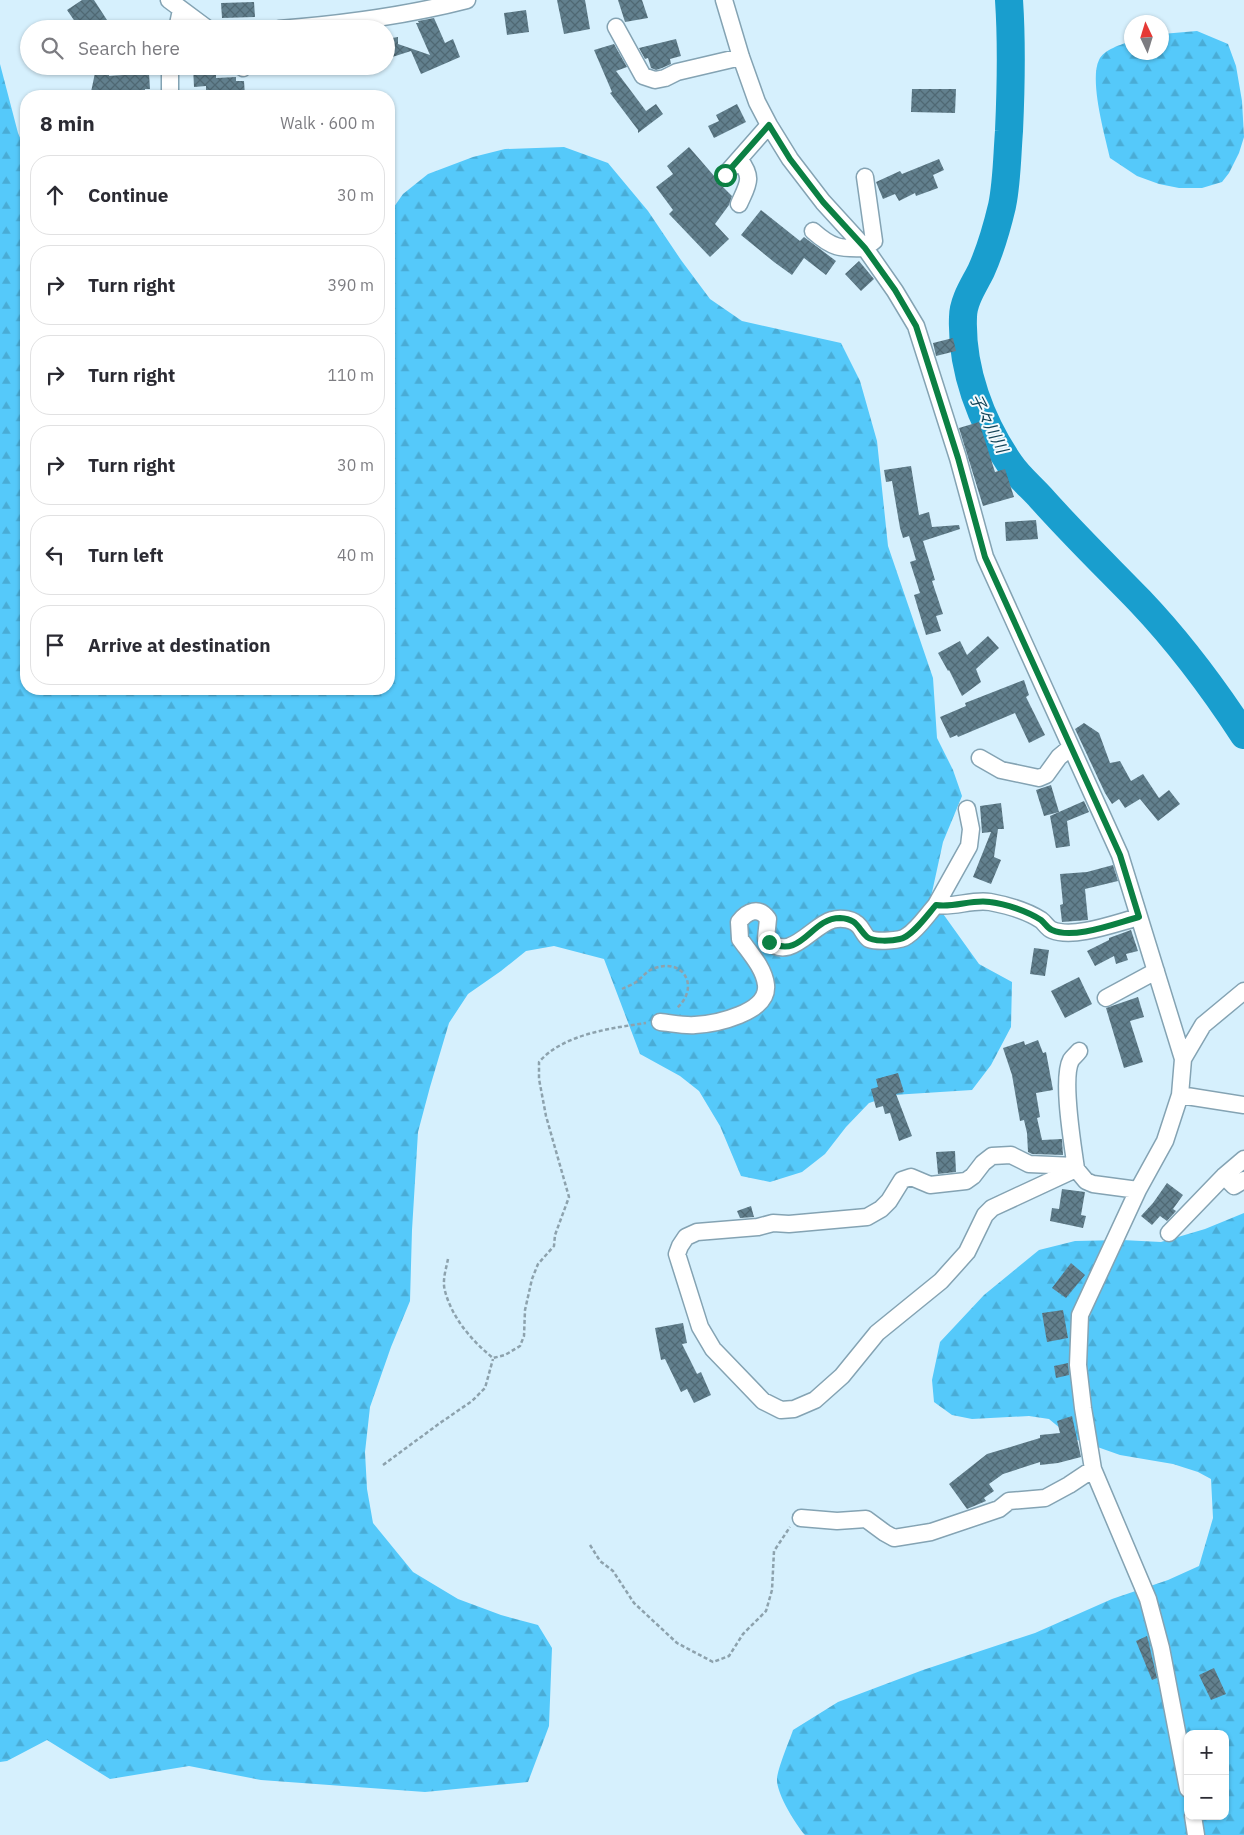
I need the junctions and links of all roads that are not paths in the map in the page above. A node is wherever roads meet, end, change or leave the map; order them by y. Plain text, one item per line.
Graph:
1 (467, 0) edge
2 (724, 0) edge
3 (175, 5) edge
4 (176, 20) edge
5 (196, 20) edge
6 (367, 20) edge
7 (616, 27) dead end
8 (741, 57) junction
9 (170, 75) edge
10 (170, 90) edge
11 (769, 125) junction
12 (738, 160) junction
13 (725, 175) dead end
14 (865, 177) dead end
15 (739, 204) dead end
16 (814, 231) dead end
17 (865, 248) junction
18 (1072, 747) junction
19 (980, 758) dead end
20 (968, 809) dead end
21 (936, 905) junction
22 (1139, 917) junction
23 (1156, 971) junction
24 (1244, 991) edge
25 (1106, 998) dead end
26 (660, 1022) road end
27 (1079, 1051) dead end
28 (1183, 1059) junction
29 (1180, 1095) junction
30 (1244, 1105) edge
31 (1244, 1159) edge
32 (1076, 1168) junction
33 (1224, 1176) junction
34 (1244, 1180) edge
35 (1138, 1190) junction
36 (1169, 1233) dead end
37 (1093, 1469) junction
38 (800, 1518) road end
39 (1185, 1775) edge
40 (1194, 1820) edge
41 (1196, 1835) edge

1 - 6 street
2 - 8 street
3 - 4 street
3 - 5 street
7 - 8 street
8 - 11 street
9 - 10 street
11 - 12 street
11 - 17 street
12 - 13 street
12 - 15 street
14 - 17 street
16 - 17 street
17 - 18 street
18 - 19 street
18 - 22 street
20 - 21 street
21 - 22 street
21 - 26 street
22 - 23 street
23 - 25 street
23 - 28 street
24 - 28 street
27 - 32 street
28 - 29 street
29 - 30 street
29 - 35 street
31 - 33 street
32 - 32 street
32 - 35 street
33 - 34 street
33 - 36 street
35 - 37 street
37 - 38 street
37 - 39 street
40 - 41 street

